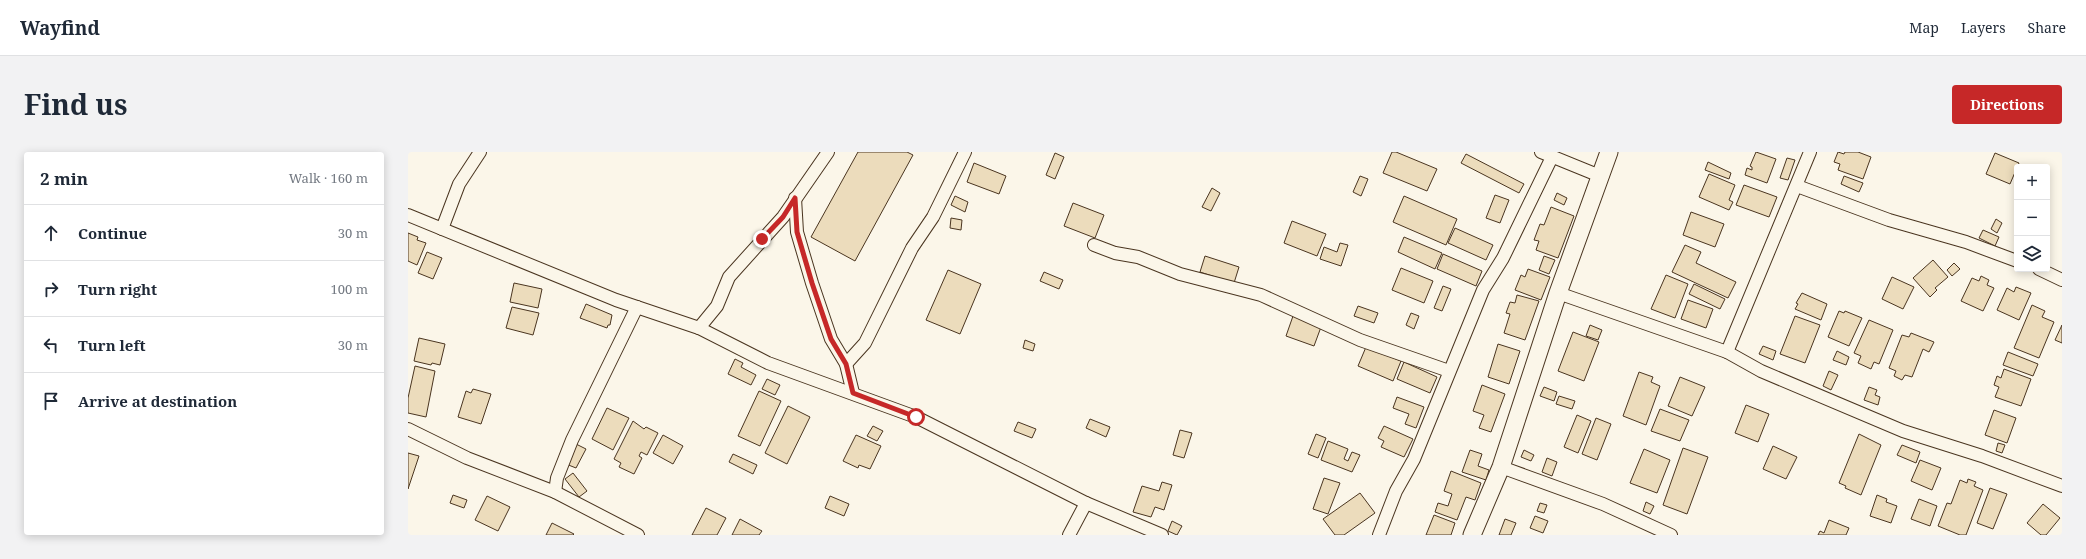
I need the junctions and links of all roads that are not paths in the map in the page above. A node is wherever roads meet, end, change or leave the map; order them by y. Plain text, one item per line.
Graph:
1 (480, 152) edge
2 (828, 152) edge
3 (965, 152) edge
4 (1541, 152) edge
5 (1609, 152) edge
6 (1810, 152) edge
7 (1552, 157) junction
8 (1600, 176) junction
9 (1797, 186) junction
10 (795, 198) junction
11 (408, 215) edge
12 (442, 229) junction
13 (1094, 245) dead end
14 (2014, 260) edge
15 (2045, 272) edge
16 (2062, 280) edge
17 (1558, 293) junction
18 (637, 307) junction
19 (699, 328) junction
20 (1727, 352) junction
21 (846, 364) junction
22 (1449, 371) junction
23 (853, 393) junction
24 (408, 429) edge
25 (1501, 467) junction
26 (2062, 486) edge
27 (555, 492) junction
28 (1086, 503) junction
29 (1656, 532) edge
30 (638, 535) edge
31 (1069, 535) edge
32 (1162, 535) edge
33 (1380, 535) edge
34 (1472, 535) edge
35 (1671, 535) edge

1 - 12 street
2 - 10 street
3 - 21 street
4 - 7 street
5 - 8 street
6 - 9 street
7 - 8 street
7 - 22 street
8 - 17 street
9 - 14 street
9 - 20 street
10 - 19 street
10 - 21 street
11 - 12 street
12 - 18 street
13 - 22 street
15 - 16 street
17 - 20 street
17 - 25 street
18 - 19 street
18 - 27 street
19 - 23 street
20 - 26 street
21 - 23 street
22 - 33 street
23 - 28 street
24 - 27 street
25 - 29 street
25 - 34 street
27 - 30 street
28 - 31 street
28 - 32 street
29 - 35 street

